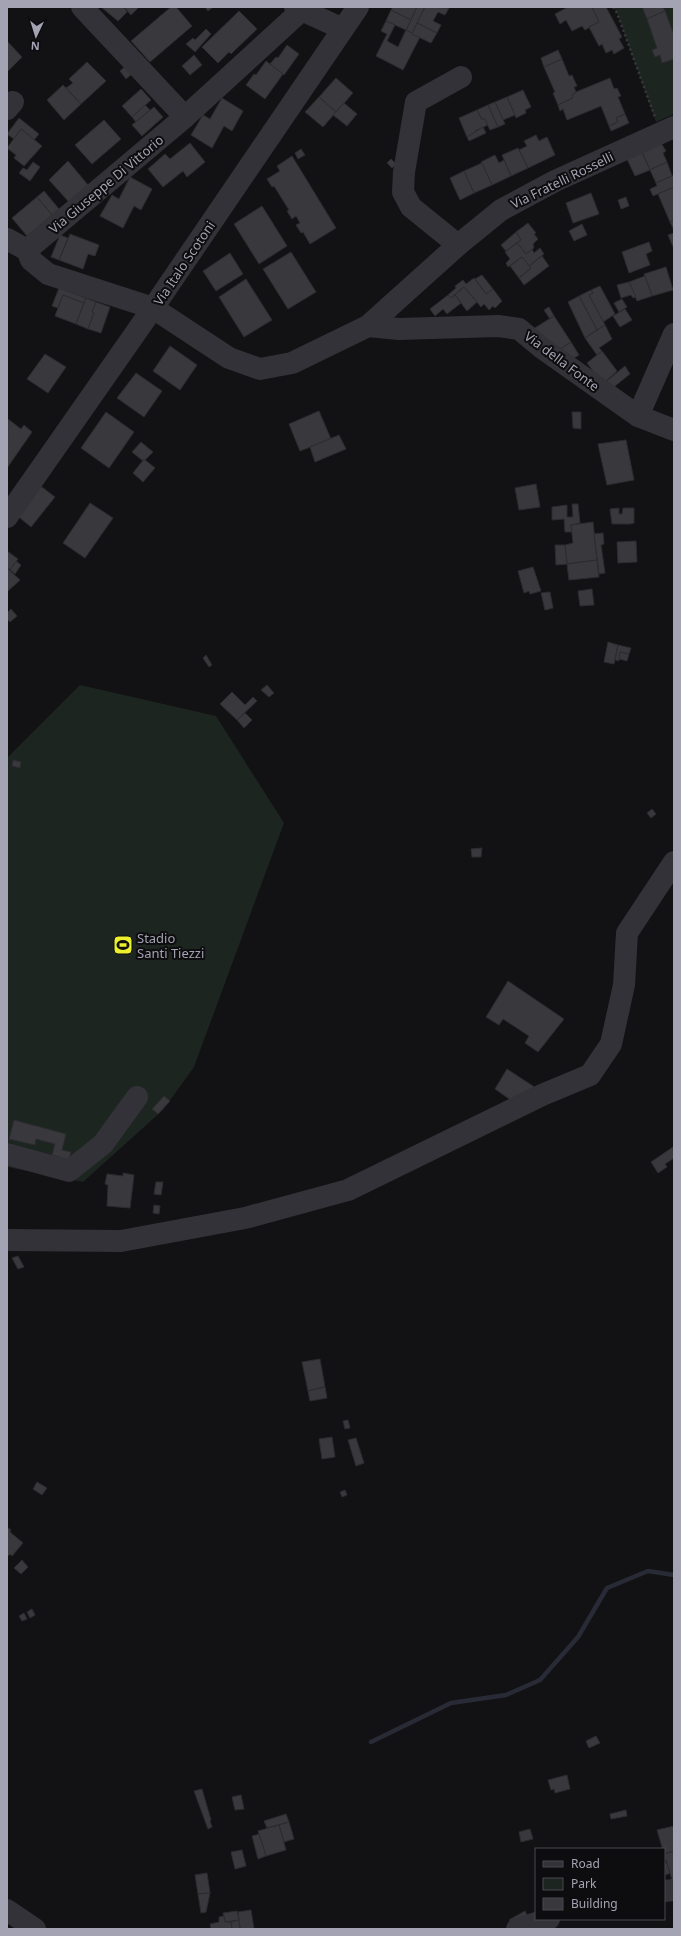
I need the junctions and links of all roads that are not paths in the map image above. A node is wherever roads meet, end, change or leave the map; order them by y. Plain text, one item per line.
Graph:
1 (82, 7) edge
2 (358, 7) edge
3 (299, 9) edge
4 (343, 29) junction
5 (461, 77) dead end
6 (186, 117) junction
7 (669, 129) edge
8 (7, 239) edge
9 (458, 245) junction
10 (27, 250) junction
11 (153, 308) junction
12 (368, 326) junction
13 (674, 334) edge
14 (638, 416) junction
15 (674, 430) edge
16 (13, 495) edge
17 (7, 517) edge
18 (674, 862) edge
19 (138, 1097) dead end
20 (7, 1154) edge
21 (7, 1240) edge
22 (7, 1910) edge
23 (546, 1920) edge
24 (35, 1929) edge
25 (517, 1929) edge

1 - 6 street
2 - 4 street, Via Italo Scotoni
3 - 4 street
3 - 6 street, Via Giuseppe Di Vittorio
4 - 11 street, Via Italo Scotoni
5 - 9 street
6 - 10 street, Via Giuseppe Di Vittorio
7 - 9 street, Via Fratelli Rosselli
8 - 10 street
9 - 12 street, Via Fratelli Rosselli
10 - 11 street, Via Fratelli Rosselli
11 - 12 street, Via Fratelli Rosselli
11 - 16 street, Via Italo Scotoni
12 - 14 street, Via della Fonte
13 - 14 street
14 - 15 street, Via della Fonte
16 - 17 street, Via Italo Scotoni
18 - 21 street
19 - 20 street
22 - 24 street
23 - 25 street

